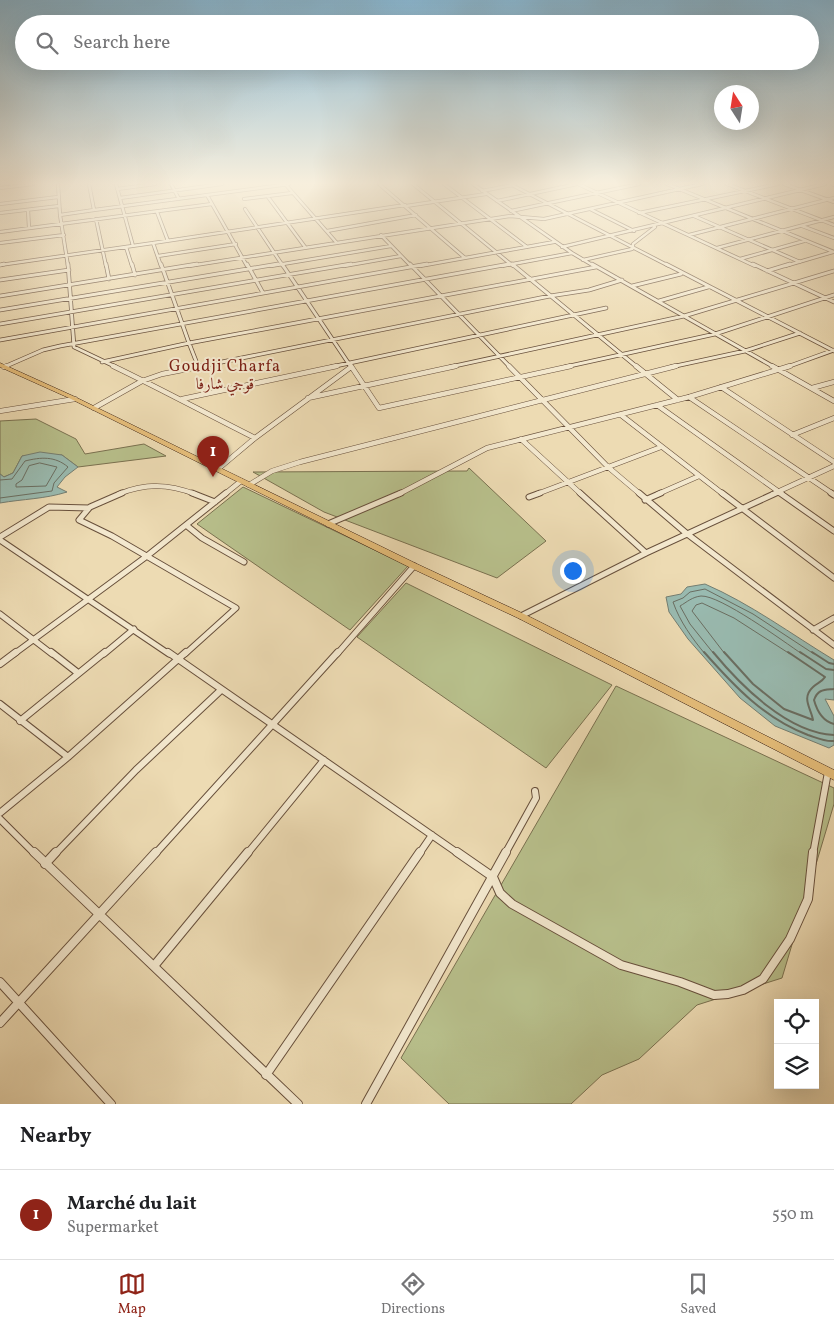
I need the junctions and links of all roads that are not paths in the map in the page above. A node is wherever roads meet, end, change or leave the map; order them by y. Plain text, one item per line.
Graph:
1 (64, 235) edge
2 (381, 235) edge
3 (60, 236) edge
4 (99, 236) edge
5 (131, 236) edge
6 (166, 236) edge
7 (205, 236) edge
8 (231, 236) edge
9 (264, 236) edge
10 (297, 236) edge
11 (331, 236) edge
12 (378, 236) edge
13 (440, 236) edge
14 (476, 236) edge
15 (512, 236) edge
16 (544, 236) edge
17 (611, 236) joint
18 (642, 236) edge
19 (689, 236) edge
20 (739, 236) edge
21 (760, 236) edge
22 (794, 236) edge
23 (748, 239) junction
24 (805, 240) junction
25 (168, 241) junction
26 (336, 242) junction
27 (554, 242) junction
28 (0, 243) edge
29 (153, 243) junction
30 (236, 244) junction
31 (133, 246) junction
32 (391, 246) junction
33 (126, 247) junction
34 (305, 247) junction
35 (527, 247) junction
36 (562, 247) junction
37 (633, 248) junction
38 (717, 248) junction
39 (102, 250) junction
40 (774, 250) junction
41 (275, 252) junction
42 (834, 252) edge
43 (498, 253) junction
44 (572, 253) junction
45 (67, 255) junction
46 (158, 256) junction
47 (400, 256) junction
48 (243, 257) junction
49 (465, 258) junction
50 (740, 259) junction
51 (584, 260) junction
52 (800, 262) junction
53 (283, 264) junction
54 (512, 264) junction
55 (0, 265) edge
56 (412, 267) junction
57 (596, 267) junction
58 (249, 269) junction
59 (69, 270) junction
60 (162, 270) junction
61 (767, 271) junction
62 (834, 271) edge
63 (682, 274) junction
64 (135, 275) junction
65 (291, 275) junction
66 (109, 278) junction
67 (529, 279) junction
68 (0, 280) edge
69 (425, 280) junction
70 (622, 280) junction
71 (255, 281) junction
72 (167, 283) junction
73 (793, 283) junction
74 (70, 284) junction
75 (632, 286) junction
76 (298, 287) junction
77 (708, 287) junction
78 (263, 293) junction
79 (172, 295) junction
80 (834, 295) edge
81 (0, 296) edge
82 (441, 296) junction
83 (550, 296) junction
84 (824, 298) junction
85 (71, 299) junction
86 (659, 301) junction
87 (735, 301) junction
88 (308, 302) junction
89 (834, 302) edge
90 (177, 308) junction
91 (606, 308) dead end
92 (0, 310) edge
93 (72, 312) junction
94 (460, 315) junction
95 (574, 315) junction
96 (684, 316) junction
97 (767, 316) junction
98 (320, 319) junction
99 (0, 324) edge
100 (182, 324) junction
101 (73, 327) junction
102 (596, 333) junction
103 (800, 333) junction
104 (715, 334) junction
105 (478, 336) junction
106 (0, 340) edge
107 (333, 340) junction
108 (189, 343) junction
109 (73, 344) junction
110 (833, 350) edge
111 (744, 351) junction
112 (623, 355) junction
113 (499, 356) junction
114 (102, 362) junction
115 (350, 364) junction
116 (1, 365) edge
117 (198, 366) junction
118 (781, 369) junction
119 (647, 374) junction
120 (520, 378) junction
121 (142, 381) junction
122 (834, 382) edge
123 (363, 386) junction
124 (721, 387) junction
125 (812, 388) junction
126 (689, 397) junction
127 (73, 398) junction
128 (308, 398) junction
129 (182, 399) junction
130 (543, 400) junction
131 (678, 400) junction
132 (834, 401) edge
133 (657, 406) junction
134 (94, 408) junction
135 (0, 410) edge
136 (621, 414) junction
137 (834, 418) edge
138 (570, 427) junction
139 (792, 435) junction
140 (256, 438) junction
141 (521, 439) junction
142 (661, 447) junction
143 (834, 464) edge
144 (608, 468) junction
145 (218, 469) junction
146 (699, 476) junction
147 (808, 478) junction
148 (241, 480) junction
149 (567, 483) junction
150 (249, 485) junction
151 (777, 492) junction
152 (834, 495) edge
153 (529, 497) dead end
154 (644, 500) junction
155 (215, 502) junction
156 (90, 508) junction
157 (743, 509) junction
158 (328, 524) junction
159 (186, 525) junction
160 (834, 531) edge
161 (686, 534) junction
162 (0, 538) edge
163 (646, 553) junction
164 (147, 556) junction
165 (244, 562) dead end
166 (414, 566) junction
167 (834, 578) edge
168 (88, 600) junction
169 (0, 614) edge
170 (521, 616) junction
171 (834, 618) edge
172 (134, 629) junction
173 (813, 630) junction
174 (32, 640) junction
175 (834, 645) edge
176 (178, 659) junction
177 (0, 664) edge
178 (78, 673) junction
179 (221, 690) junction
180 (0, 704) edge
181 (20, 721) junction
182 (272, 725) junction
183 (68, 757) junction
184 (324, 760) junction
185 (831, 774) edge
186 (535, 791) dead end
187 (0, 813) edge
188 (0, 819) edge
189 (432, 835) junction
190 (45, 864) junction
191 (493, 877) junction
192 (98, 915) junction
193 (154, 966) junction
194 (0, 982) edge
195 (18, 1003) junction
196 (0, 1023) edge
197 (266, 1075) junction
198 (112, 1104) edge
199 (298, 1104) edge
200 (366, 1104) edge

1 - 45 street
2 - 32 street
3 - 28 street
4 - 39 street
5 - 31 street
6 - 25 street
7 - 25 street
8 - 30 street
9 - 41 street
10 - 34 street
11 - 26 street
12 - 26 street
13 - 49 street
14 - 43 street
15 - 35 street
16 - 27 street
17 - 36 street
17 - 37 street
18 - 37 street
19 - 38 street
20 - 23 street
21 - 23 street
22 - 24 street
23 - 38 street
23 - 40 street
24 - 40 street
24 - 42 street
25 - 29 street
26 - 34 street
27 - 35 street
27 - 36 street
29 - 31 street
29 - 46 street
30 - 46 street
30 - 48 street
31 - 33 street
32 - 47 street
32 - 53 street
33 - 39 street
33 - 64 street
34 - 41 street
35 - 43 street
36 - 44 street
37 - 51 street
37 - 63 street
38 - 50 street
39 - 45 street
39 - 66 street
40 - 50 street
40 - 52 street
41 - 48 street
41 - 53 street
42 - 52 street
43 - 49 street
43 - 54 street
44 - 51 street
44 - 54 street
45 - 55 street
45 - 59 street
46 - 60 street
47 - 56 street
47 - 65 street
48 - 58 street
48 - 60 street
49 - 56 street
50 - 61 street
51 - 57 street
52 - 61 street
53 - 58 street
53 - 65 street
54 - 67 street
54 - 69 street
56 - 69 street
56 - 76 street
57 - 67 street
57 - 70 street
58 - 71 street
58 - 72 street
59 - 68 street
59 - 74 street
60 - 64 street
60 - 72 street
61 - 73 street
62 - 73 street
63 - 75 street
63 - 77 street
64 - 66 street
65 - 71 street
65 - 76 street
66 - 74 street
67 - 82 street
67 - 83 street
69 - 82 street
69 - 88 street
70 - 75 street
70 - 83 street
71 - 78 street
71 - 79 street
72 - 79 street
72 - 85 street
73 - 84 street
73 - 87 street
74 - 81 street
74 - 85 street
75 - 86 street
76 - 78 street
76 - 88 street
77 - 86 street
77 - 87 street
78 - 90 street
79 - 90 street
79 - 93 street
80 - 84 street
82 - 94 street
82 - 98 street
83 - 94 street
83 - 95 street
84 - 89 street
84 - 97 street
85 - 92 street
85 - 93 street
86 - 96 street
87 - 96 street
87 - 97 street
88 - 98 street
88 - 100 street
90 - 100 street
90 - 101 street
91 - 95 street
93 - 99 street
93 - 101 street
94 - 105 street
94 - 107 street
95 - 102 street
95 - 105 street
96 - 102 street
96 - 104 street
97 - 103 street
97 - 104 street
98 - 107 street
98 - 108 street
100 - 108 street
100 - 109 street
101 - 106 street
101 - 109 street
102 - 112 street
102 - 113 street
103 - 110 street
103 - 111 street
104 - 111 street
104 - 112 street
105 - 113 street
105 - 115 street
107 - 115 street
107 - 117 street
108 - 114 street
108 - 117 street
109 - 114 street
109 - 116 street
110 - 118 street
111 - 118 street
111 - 119 street
112 - 119 street
112 - 120 street
113 - 120 street
113 - 123 street
114 - 121 street
115 - 123 street
115 - 128 street
115 - 129 street
116 - 127 highway
117 - 121 street
118 - 124 street
118 - 125 street
119 - 130 street
119 - 131 street
120 - 123 street
120 - 130 street
121 - 129 street
121 - 134 street
122 - 125 street
123 - 128 street
124 - 126 street
124 - 139 street
125 - 132 street
126 - 131 street
126 - 147 street
127 - 134 highway
127 - 135 street
128 - 140 street
129 - 140 street
130 - 138 street
130 - 150 street
131 - 133 street
133 - 136 street
133 - 151 street
134 - 145 highway
136 - 138 street
136 - 142 street
137 - 139 street
138 - 141 street
138 - 144 street
139 - 143 street
140 - 145 street
141 - 149 street
141 - 158 street
142 - 144 street
142 - 146 street
143 - 147 street
144 - 149 street
144 - 154 street
145 - 148 highway
146 - 154 street
146 - 157 street
147 - 151 street
147 - 152 street
148 - 150 highway
148 - 155 street
149 - 153 street
149 - 163 street
150 - 158 highway
151 - 157 street
151 - 160 street
154 - 161 street
155 - 156 street
155 - 159 street
156 - 162 street
156 - 164 street
157 - 161 street
157 - 167 street
158 - 166 highway
159 - 164 street
159 - 165 street
161 - 163 street
161 - 173 street
162 - 168 street
163 - 170 street
164 - 168 street
164 - 176 street
166 - 170 highway
166 - 182 street
168 - 172 street
168 - 174 street
169 - 174 street
170 - 185 highway
171 - 173 street
172 - 176 street
172 - 178 street
173 - 175 street
174 - 177 street
174 - 178 street
176 - 179 street
176 - 183 street
178 - 181 street
179 - 182 street
179 - 190 street
180 - 181 street
181 - 183 street
182 - 184 street
182 - 192 street
183 - 187 street
184 - 189 street
184 - 193 street
185 - 191 street
186 - 191 street
188 - 190 street
189 - 191 street
189 - 197 street
190 - 192 street
191 - 200 street
192 - 193 street
192 - 195 street
193 - 197 street
194 - 195 street
195 - 196 street
195 - 198 street
197 - 199 street

